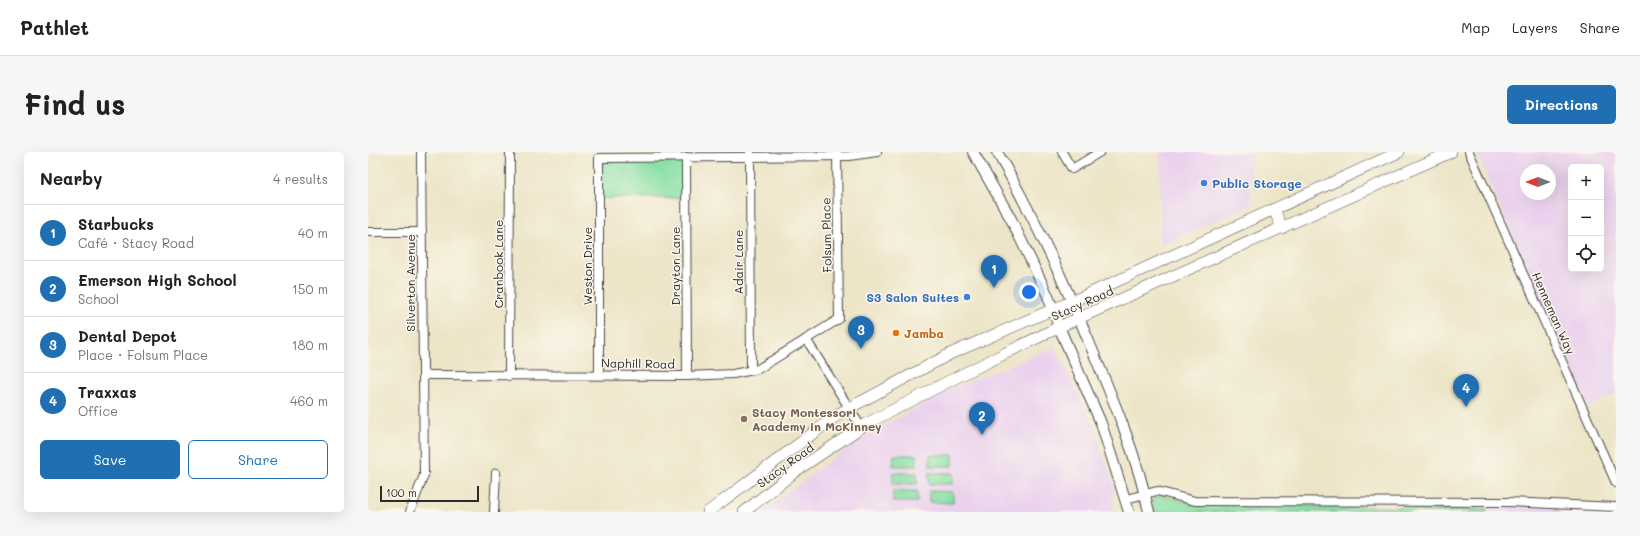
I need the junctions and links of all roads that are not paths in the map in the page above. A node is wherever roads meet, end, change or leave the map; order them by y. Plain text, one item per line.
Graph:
1 (421, 152) edge
2 (510, 152) edge
3 (877, 152) edge
4 (974, 152) edge
5 (997, 152) edge
6 (1062, 152) edge
7 (1100, 152) edge
8 (1399, 152) edge
9 (1451, 152) edge
10 (1469, 152) edge
11 (660, 154) edge
12 (750, 154) edge
13 (837, 154) edge
14 (686, 157) junction
15 (1274, 209) junction
16 (1282, 228) junction
17 (368, 232) edge
18 (422, 232) junction
19 (1072, 301) junction
20 (1053, 309) junction
21 (1079, 318) junction
22 (838, 319) joint
23 (1059, 327) junction
24 (806, 339) junction
25 (751, 371) junction
26 (423, 375) junction
27 (600, 375) junction
28 (509, 376) junction
29 (687, 376) junction
30 (849, 408) junction
31 (861, 427) junction
32 (496, 473) dead end
33 (1616, 483) edge
34 (1145, 493) junction
35 (1126, 499) junction
36 (1616, 508) edge
37 (410, 512) edge
38 (494, 512) edge
39 (708, 512) edge
40 (744, 512) edge
41 (1128, 512) edge
42 (1149, 512) edge

1 - 18 street, Silverton Avenue
2 - 28 street, Cranbook Lane
3 - 13 street
4 - 20 street
5 - 19 street
6 - 7 street
8 - 15 main road, Stacy Road
9 - 16 main road, Stacy Road
10 - 33 street, Henneman Way
11 - 14 street
11 - 27 street, Weston Drive
12 - 13 street
12 - 14 street
12 - 25 street, Adair Lane
13 - 22 street, Folsum Place
14 - 29 street, Drayton Lane
15 - 16 main road
15 - 19 main road, Stacy Road
16 - 21 main road, Stacy Road
17 - 18 street
18 - 26 street, Silverton Avenue
19 - 20 main road, Stacy Road
19 - 21 street
20 - 23 street
20 - 30 main road, Stacy Road
21 - 23 main road, Stacy Road
21 - 34 street
22 - 24 street, Naphill Road
23 - 31 main road, Stacy Road
23 - 35 street
24 - 25 street, Naphill Road
24 - 30 street
25 - 29 street, Naphill Road
26 - 28 street, Naphill Road
26 - 37 street, Silverton Avenue
27 - 28 street, Naphill Road
27 - 29 street, Naphill Road
30 - 31 street
30 - 39 main road, Stacy Road
31 - 40 main road, Stacy Road
32 - 38 street
34 - 35 street
34 - 36 street
34 - 42 street
35 - 41 street

